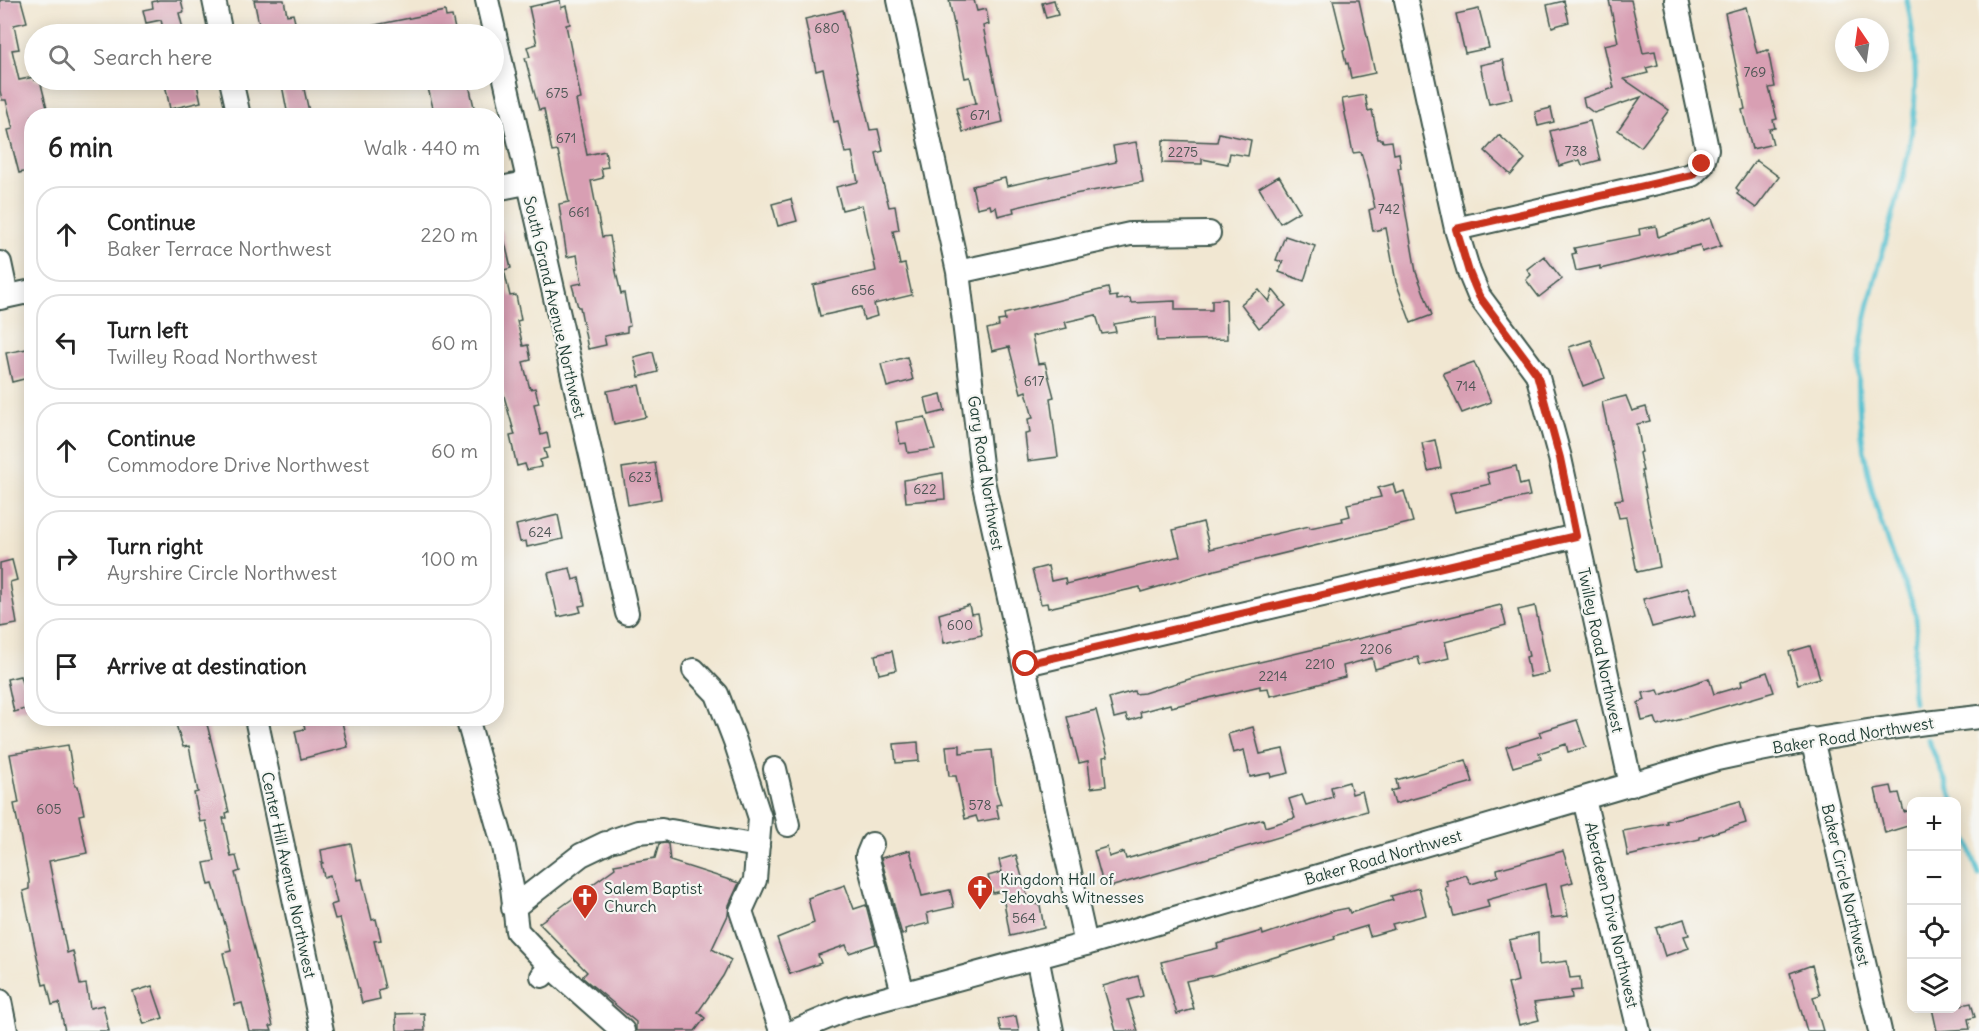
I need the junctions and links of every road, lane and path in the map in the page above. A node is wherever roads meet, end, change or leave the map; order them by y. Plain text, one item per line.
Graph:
1 (214, 0) edge
2 (487, 0) edge
3 (899, 0) edge
4 (1406, 0) edge
5 (1676, 0) edge
6 (219, 24) edge
7 (492, 24) edge
8 (504, 80) edge
9 (233, 90) edge
10 (237, 108) edge
11 (526, 183) junction
12 (504, 187) edge
13 (1456, 229) junction
14 (1209, 233) dead end
15 (0, 263) edge
16 (958, 272) junction
17 (24, 293) edge
18 (3, 297) edge
19 (1576, 536) junction
20 (627, 613) dead end
21 (1026, 664) junction
22 (694, 670) dead end
23 (1979, 717) edge
24 (258, 726) edge
25 (469, 726) edge
26 (1812, 739) junction
27 (763, 772) junction
28 (1631, 785) junction
29 (1584, 799) junction
30 (788, 825) dead end
31 (872, 844) dead end
32 (758, 846) junction
33 (513, 908) junction
34 (1086, 944) junction
35 (1037, 957) junction
36 (903, 993) junction
37 (0, 1001) edge
38 (6, 1031) edge
39 (322, 1031) edge
40 (623, 1031) edge
41 (781, 1031) edge
42 (795, 1031) edge
43 (1052, 1031) edge
44 (1639, 1031) edge
45 (1880, 1031) edge

1 - 6 street
2 - 7 street, South Grand Avenue Northwest
3 - 16 street, Gary Road Northwest
4 - 13 street
5 - 13 street
8 - 11 street, South Grand Avenue Northwest
9 - 10 street
11 - 12 street
11 - 20 street, South Grand Avenue Northwest
13 - 19 street, Twilley Road Northwest
14 - 16 street
15 - 18 street
16 - 21 street, Gary Road Northwest
17 - 18 street
19 - 21 street
19 - 28 street, Twilley Road Northwest
21 - 34 street, Gary Road Northwest
22 - 27 street
23 - 26 street, Baker Road Northwest
24 - 39 street, Center Hill Avenue Northwest
25 - 33 street
26 - 28 street, Baker Road Northwest
26 - 45 street, Baker Circle Northwest
27 - 30 street
27 - 32 street
28 - 29 street, Baker Road Northwest
29 - 34 street, Baker Road Northwest
29 - 44 street, Aberdeen Drive Northwest
31 - 36 street
32 - 33 street
32 - 41 street
33 - 40 street
34 - 35 street, Baker Road Northwest
35 - 36 street, Baker Road Northwest
35 - 43 street
36 - 42 street, Baker Road Northwest
37 - 38 street

